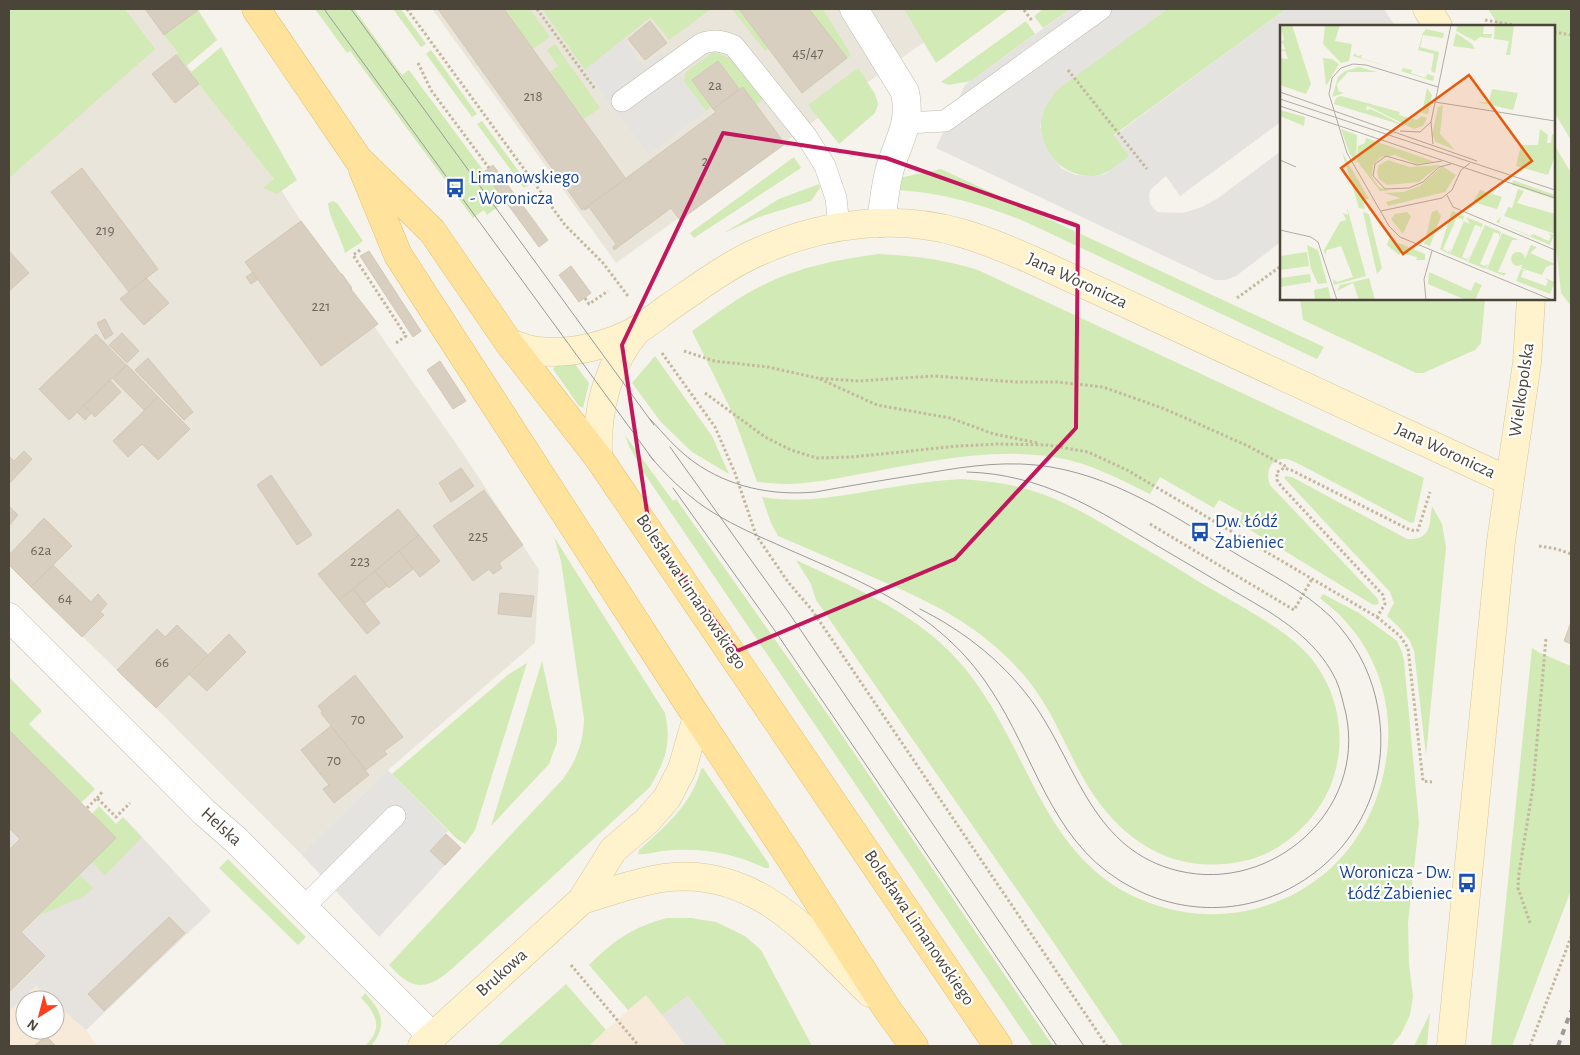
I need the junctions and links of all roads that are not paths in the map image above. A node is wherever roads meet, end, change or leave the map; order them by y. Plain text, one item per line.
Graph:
1 (256, 9) edge
2 (854, 9) edge
3 (1101, 9) edge
4 (1427, 9) edge
5 (1437, 25) edge
6 (622, 100) road end
7 (907, 123) junction
8 (358, 159) junction
9 (881, 223) junction
10 (839, 227) junction
11 (1531, 300) edge
12 (638, 329) junction
13 (509, 343) junction
14 (598, 457) junction
15 (1509, 482) junction
16 (9, 618) edge
17 (697, 717) junction
18 (395, 816) dead end
19 (582, 900) junction
20 (304, 907) junction
21 (887, 1009) junction
22 (428, 1042) edge
23 (914, 1046) edge
24 (998, 1046) edge
25 (1451, 1046) edge

1 - 8 main road, Bolesława Limanowskiego
2 - 7 street
3 - 7 lane
4 - 5 street
6 - 10 lane
7 - 9 street
8 - 13 main road, Bolesława Limanowskiego
8 - 17 main road, Bolesława Limanowskiego
9 - 10 street, Jana Woronicza
9 - 15 street, Jana Woronicza
10 - 12 street, Jana Woronicza
11 - 15 street, Wielkopolska
12 - 13 street
12 - 14 street
13 - 14 main road, Bolesława Limanowskiego
14 - 24 main road, Bolesława Limanowskiego
15 - 25 street, Wielkopolska
16 - 20 street, Helska
17 - 19 street
17 - 21 main road, Bolesława Limanowskiego
18 - 20 lane
19 - 21 street
19 - 22 street, Brukowa
20 - 22 street, Helska
21 - 23 main road, Bolesława Limanowskiego

